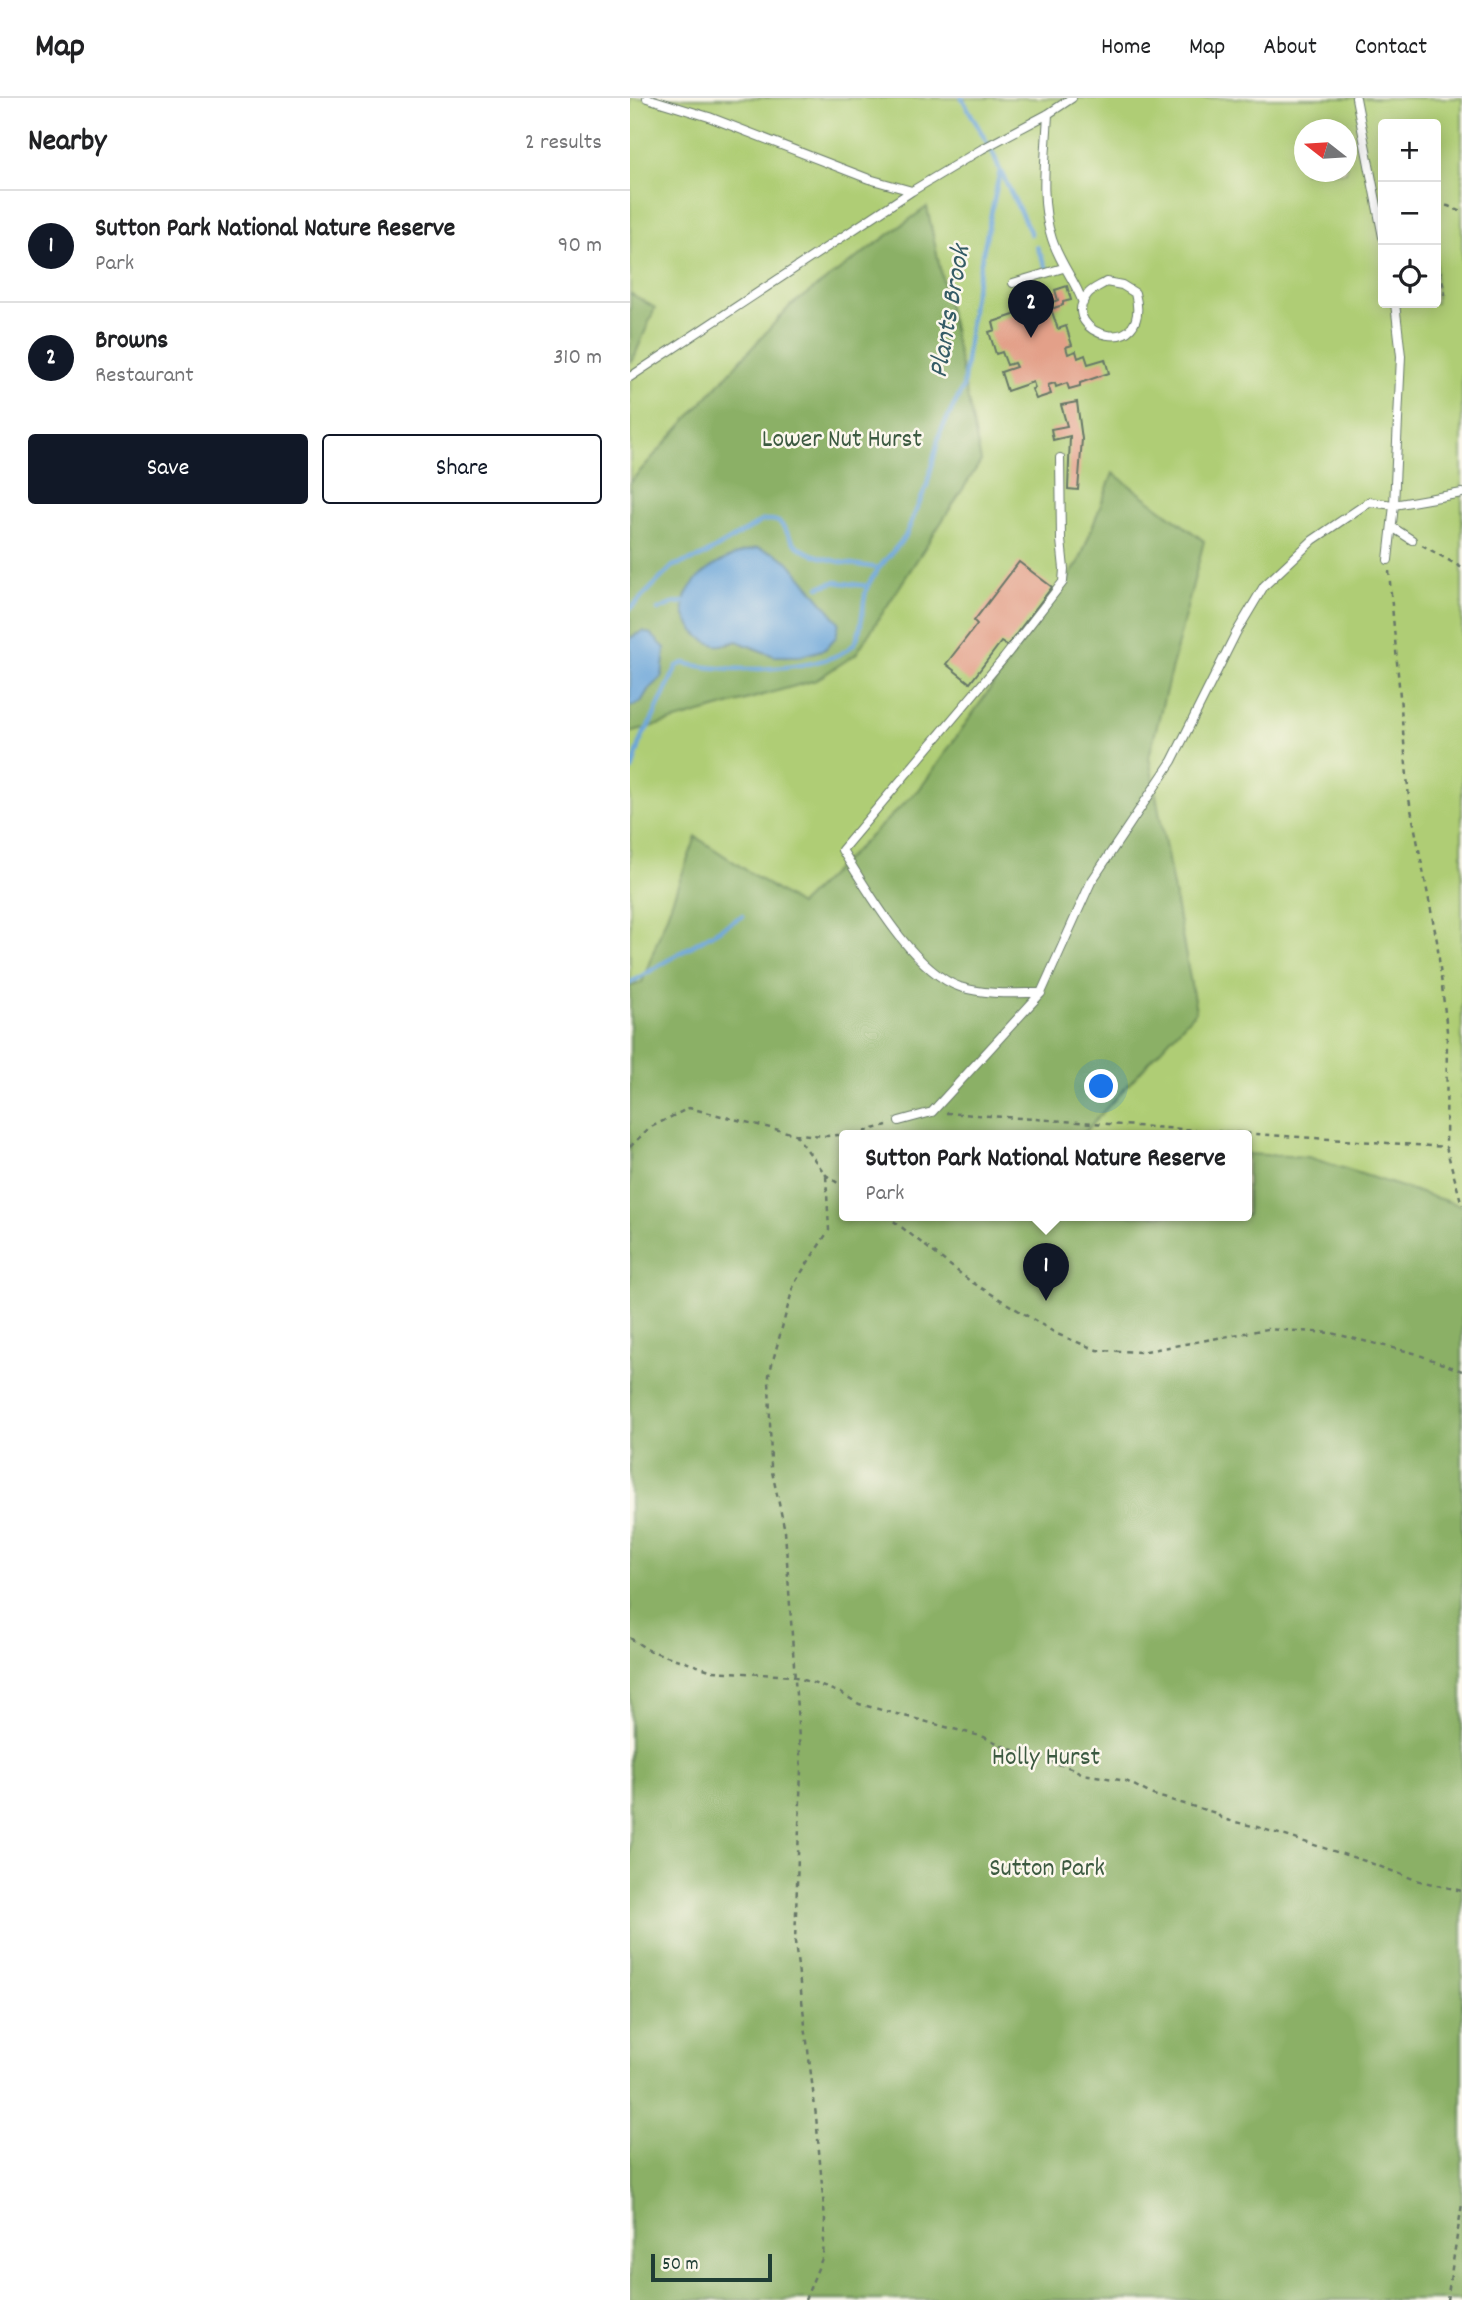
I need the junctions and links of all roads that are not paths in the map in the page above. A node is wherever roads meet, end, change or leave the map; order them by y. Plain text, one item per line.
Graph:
1 (647, 98) edge
2 (1072, 98) edge
3 (1356, 98) edge
4 (1048, 114) junction
5 (912, 191) junction
6 (1378, 211) edge
7 (1063, 268) junction
8 (1013, 283) dead end
9 (1083, 303) junction
10 (1396, 308) edge
11 (630, 377) edge
12 (1060, 458) dead end
13 (1462, 493) edge
14 (1394, 505) junction
15 (1392, 527) junction
16 (1412, 540) road end
17 (1388, 560) road end
18 (1041, 993) junction
19 (899, 1121) road end

1 - 5 lane
2 - 4 lane
3 - 6 lane
4 - 5 lane
4 - 7 lane
5 - 11 lane
7 - 8 lane
7 - 9 lane
9 - 9 lane
10 - 14 lane
12 - 18 lane
13 - 14 lane
14 - 15 lane
14 - 18 lane
15 - 16 lane
15 - 17 lane
18 - 19 lane

